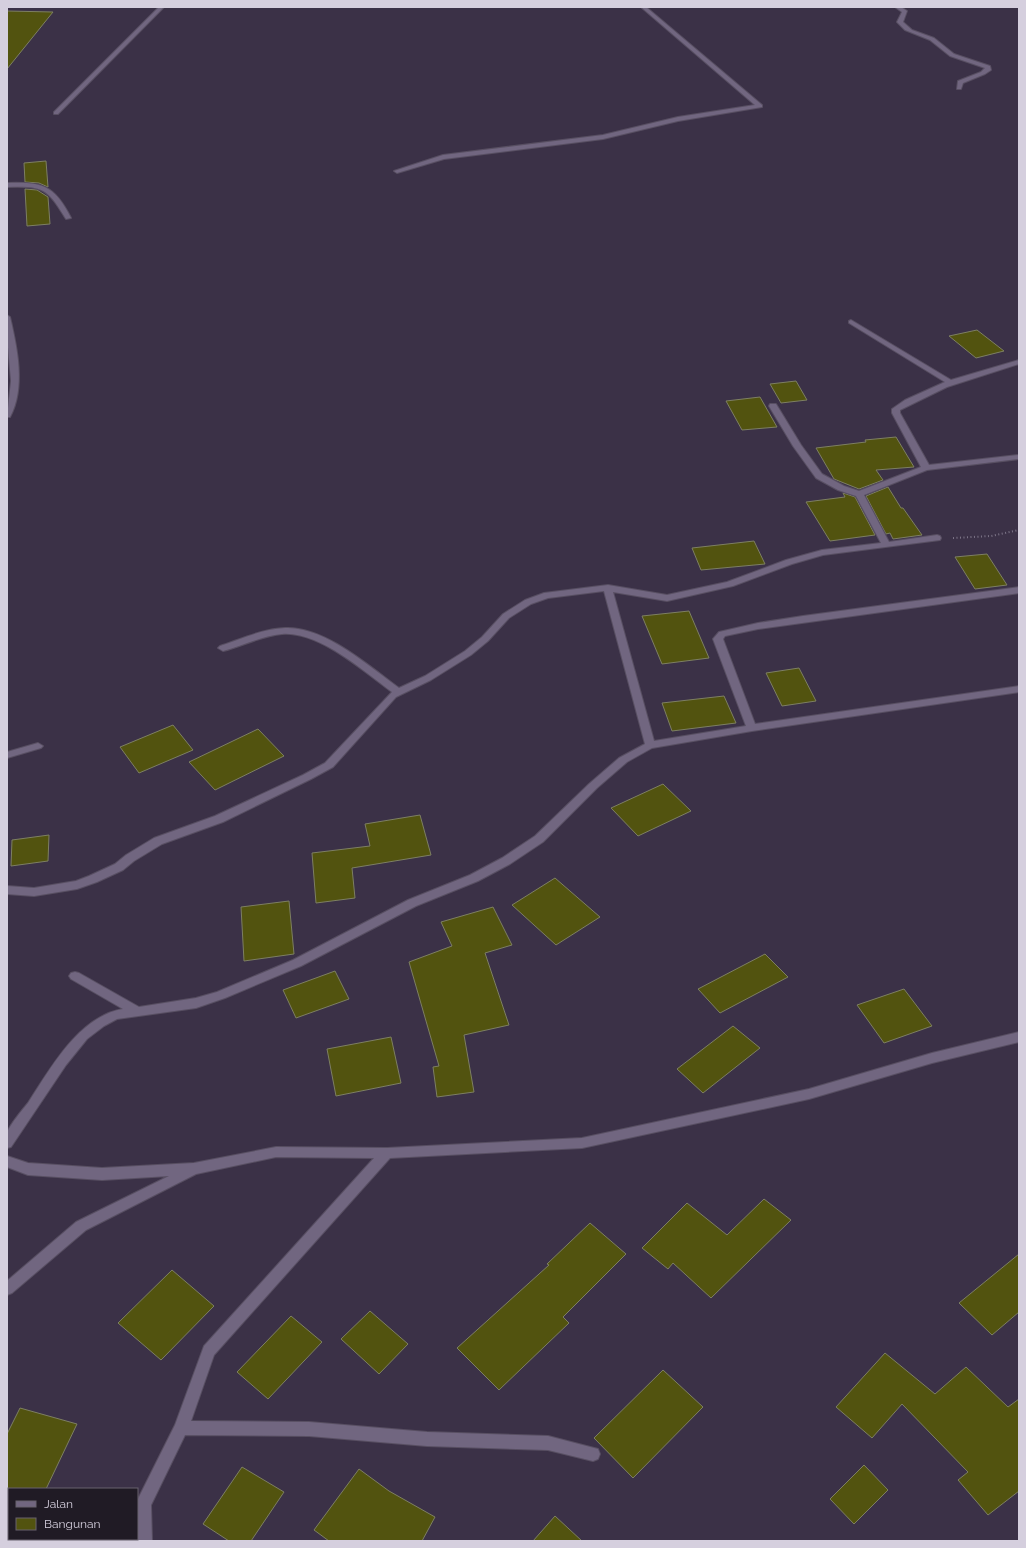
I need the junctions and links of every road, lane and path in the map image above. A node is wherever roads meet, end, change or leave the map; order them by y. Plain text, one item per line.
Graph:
1 (162, 7) edge
2 (643, 7) edge
3 (897, 7) edge
4 (959, 88) dead end
5 (56, 113) dead end
6 (396, 170) dead end
7 (7, 185) edge
8 (68, 218) dead end
9 (7, 317) edge
10 (851, 322) dead end
11 (1019, 362) edge
12 (951, 383) junction
13 (773, 406) dead end
14 (7, 415) edge
15 (1019, 457) edge
16 (926, 468) junction
17 (859, 494) junction
18 (1019, 530) edge
19 (937, 538) joint
20 (886, 544) junction
21 (608, 588) junction
22 (1019, 590) edge
23 (223, 648) dead end
24 (1019, 688) edge
25 (398, 692) junction
26 (752, 728) junction
27 (650, 745) junction
28 (38, 746) dead end
29 (7, 755) edge
30 (7, 890) edge
31 (75, 976) dead end
32 (137, 1011) junction
33 (1019, 1037) edge
34 (7, 1143) edge
35 (387, 1153) junction
36 (7, 1161) edge
37 (194, 1169) junction
38 (7, 1289) edge
39 (181, 1428) junction
40 (593, 1454) dead end
41 (140, 1508) edge
42 (144, 1541) edge

1 - 5 street
2 - 6 street
3 - 4 street
7 - 8 street
9 - 14 street
10 - 12 street
11 - 12 street
12 - 16 street
13 - 17 street
15 - 16 street
16 - 17 street
17 - 20 street
18 - 19 path
19 - 20 street
20 - 21 street
21 - 25 street
21 - 27 street
22 - 26 street
23 - 25 street
24 - 26 street
25 - 30 street
26 - 27 street
27 - 32 street
28 - 29 street
31 - 32 street
32 - 34 street
33 - 35 street
35 - 37 street
35 - 39 street
36 - 37 street
37 - 38 street
39 - 40 street
39 - 41 street
41 - 42 street

